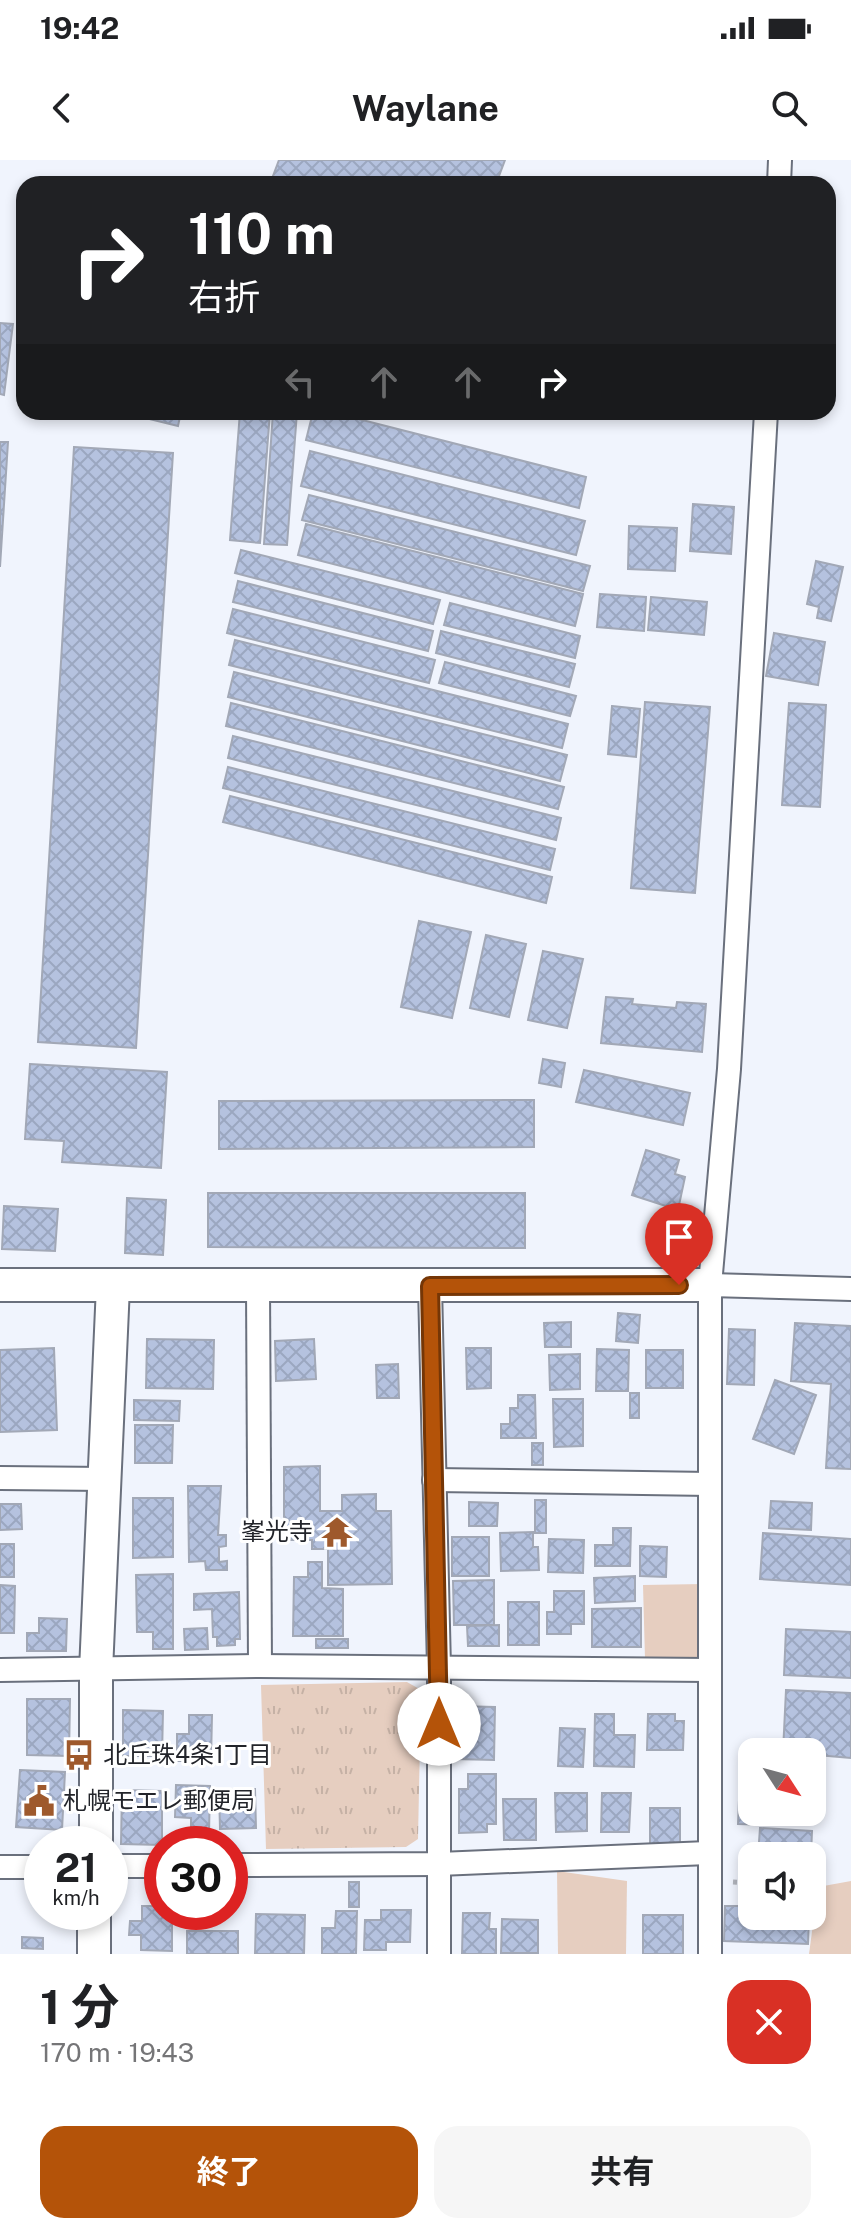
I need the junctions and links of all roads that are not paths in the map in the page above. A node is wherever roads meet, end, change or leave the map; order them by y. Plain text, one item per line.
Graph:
1 (766, 420) edge
2 (0, 1285) edge
3 (710, 1285) junction
4 (113, 1286) junction
5 (258, 1286) junction
6 (430, 1286) junction
7 (851, 1289) edge
8 (0, 1478) edge
9 (107, 1479) junction
10 (434, 1480) junction
11 (710, 1484) junction
12 (260, 1666) junction
13 (439, 1668) junction
14 (0, 1670) edge
15 (709, 1670) junction
16 (96, 1671) junction
17 (96, 1826) edge
18 (708, 1853) junction
19 (439, 1864) junction
20 (248, 1865) edge
21 (0, 1867) edge
22 (24, 1867) edge
23 (94, 1930) edge
24 (94, 1954) edge
25 (439, 1954) edge
26 (710, 1954) edge

1 - 3 street
2 - 4 street
3 - 6 street
3 - 7 street
3 - 11 street
4 - 5 street
4 - 9 street
5 - 6 street
5 - 12 street
6 - 10 street
8 - 9 street
9 - 16 street
10 - 11 street
10 - 13 street
11 - 15 street
12 - 13 street
12 - 16 street
13 - 15 street
13 - 19 street
14 - 16 street
15 - 18 street
16 - 17 street
18 - 19 street
18 - 26 street
19 - 20 street
19 - 25 street
21 - 22 street
23 - 24 street

